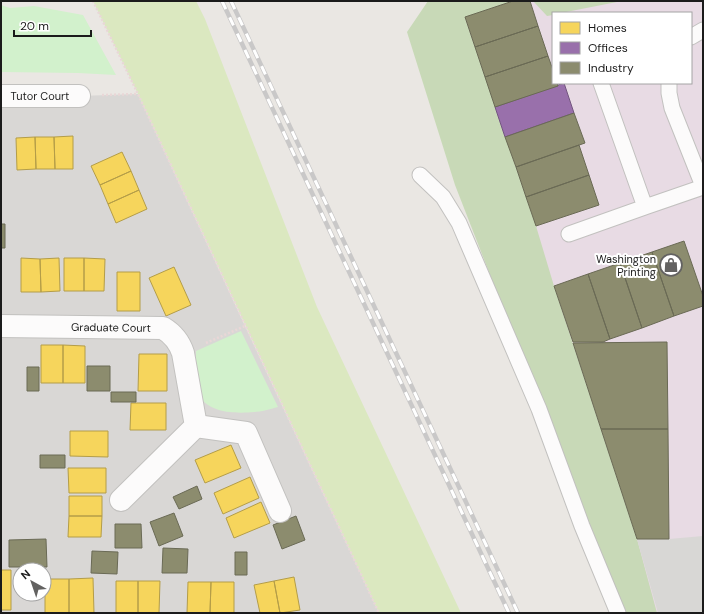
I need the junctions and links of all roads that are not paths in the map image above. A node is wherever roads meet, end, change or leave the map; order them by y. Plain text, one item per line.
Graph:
1 (703, 30) edge
2 (692, 36) edge
3 (601, 84) edge
4 (669, 84) edge
5 (1, 96) edge
6 (79, 96) road end
7 (420, 175) dead end
8 (703, 187) edge
9 (645, 207) junction
10 (569, 234) dead end
11 (1, 326) edge
12 (196, 426) junction
13 (120, 500) dead end
14 (280, 511) dead end
15 (618, 613) edge

1 - 2 lane
3 - 9 lane
4 - 8 lane
5 - 6 street, Tutor Court
7 - 15 lane
8 - 9 lane
9 - 10 lane
11 - 12 street, Graduate Court
12 - 13 street
12 - 14 street

